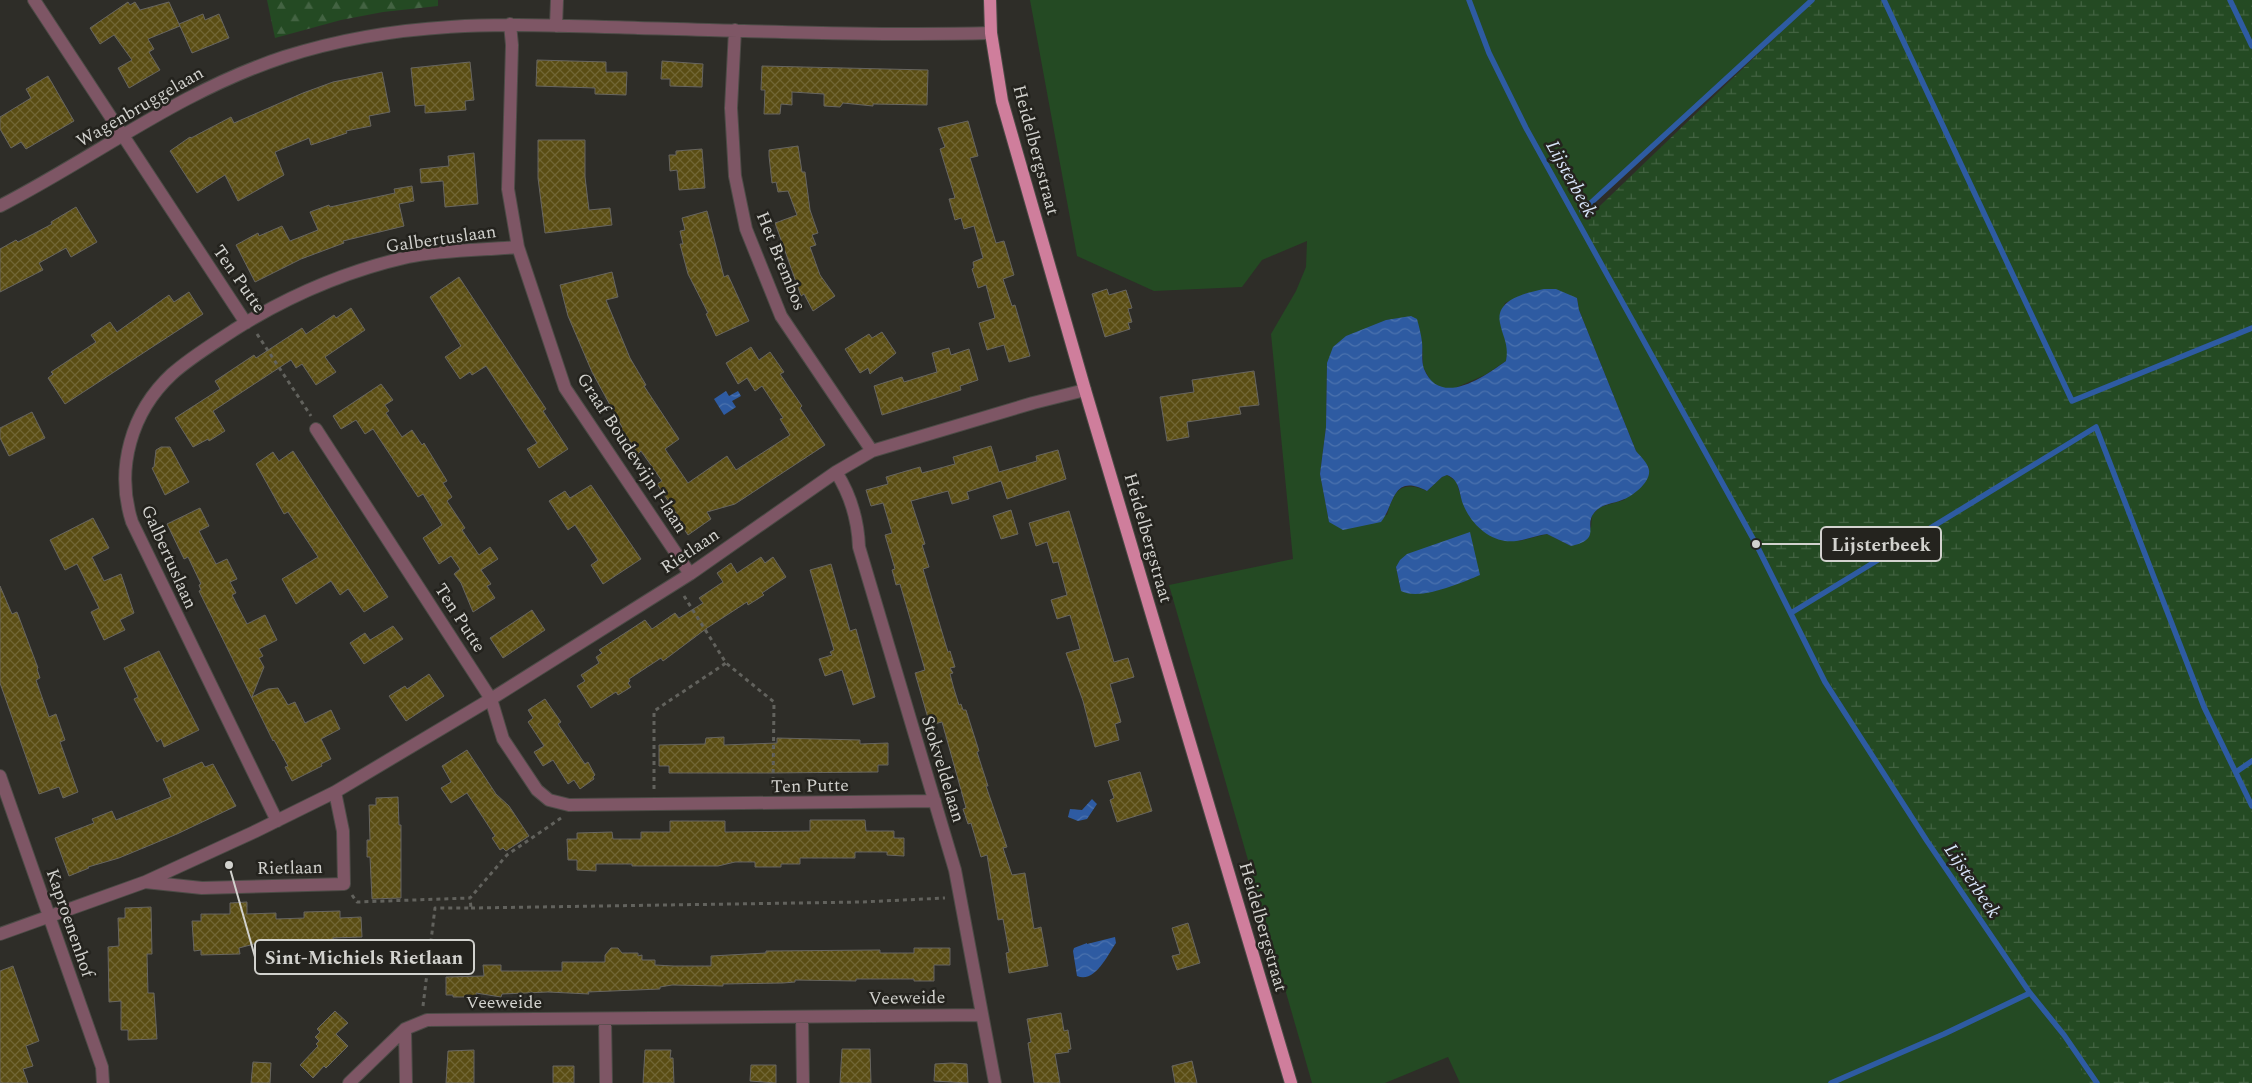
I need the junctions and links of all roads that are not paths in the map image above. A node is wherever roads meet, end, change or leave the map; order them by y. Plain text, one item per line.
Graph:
1 (34, 0) edge
2 (557, 0) edge
3 (990, 0) edge
4 (510, 24) junction
5 (556, 26) junction
6 (735, 30) junction
7 (991, 33) junction
8 (122, 135) junction
9 (0, 206) edge
10 (518, 247) junction
11 (246, 323) junction
12 (1085, 390) junction
13 (316, 429) road end
14 (872, 451) junction
15 (836, 472) junction
16 (690, 574) junction
17 (491, 699) junction
18 (0, 776) edge
19 (335, 792) junction
20 (935, 801) junction
21 (277, 821) junction
22 (145, 882) junction
23 (49, 917) junction
24 (0, 934) edge
25 (982, 1015) junction
26 (802, 1017) junction
27 (605, 1019) junction
28 (405, 1030) junction
29 (104, 1083) edge
30 (350, 1083) edge
31 (406, 1083) edge
32 (606, 1083) edge
33 (803, 1083) edge
34 (994, 1083) edge
35 (1291, 1083) edge

1 - 8 street, Ten Putte
2 - 5 street
3 - 7 main road, Heidelbergstraat
4 - 5 street, Wagenbruggelaan
4 - 8 street, Wagenbruggelaan
4 - 10 street, Graaf Boudewijn I-laan
5 - 6 street, Wagenbruggelaan
6 - 7 street, Wagenbruggelaan
6 - 14 street, Het Brembos
7 - 12 main road, Heidelbergstraat
8 - 9 street, Wagenbruggelaan
8 - 11 street, Ten Putte
10 - 11 street, Galbertuslaan
10 - 16 street, Graaf Boudewijn I-laan
11 - 21 street, Galbertuslaan
12 - 14 street, Rietlaan
12 - 35 main road, Heidelbergstraat
13 - 17 street, Ten Putte
14 - 15 street, Rietlaan
15 - 16 street, Rietlaan
15 - 20 street, Stokveldelaan
16 - 17 street, Rietlaan
17 - 19 street, Rietlaan
17 - 20 street, Ten Putte
18 - 23 street, Kaproenenhof
19 - 21 street, Rietlaan
19 - 22 street, Rietlaan
20 - 25 street, Stokveldelaan
21 - 22 street, Rietlaan
22 - 23 street, Rietlaan
23 - 24 street, Rietlaan
23 - 29 street, Kaproenenhof
25 - 26 street, Veeweide
25 - 34 street, Stokveldelaan
26 - 27 street, Veeweide
26 - 33 street
27 - 28 street, Veeweide
27 - 32 street
28 - 30 street, Veeweide
28 - 31 street

